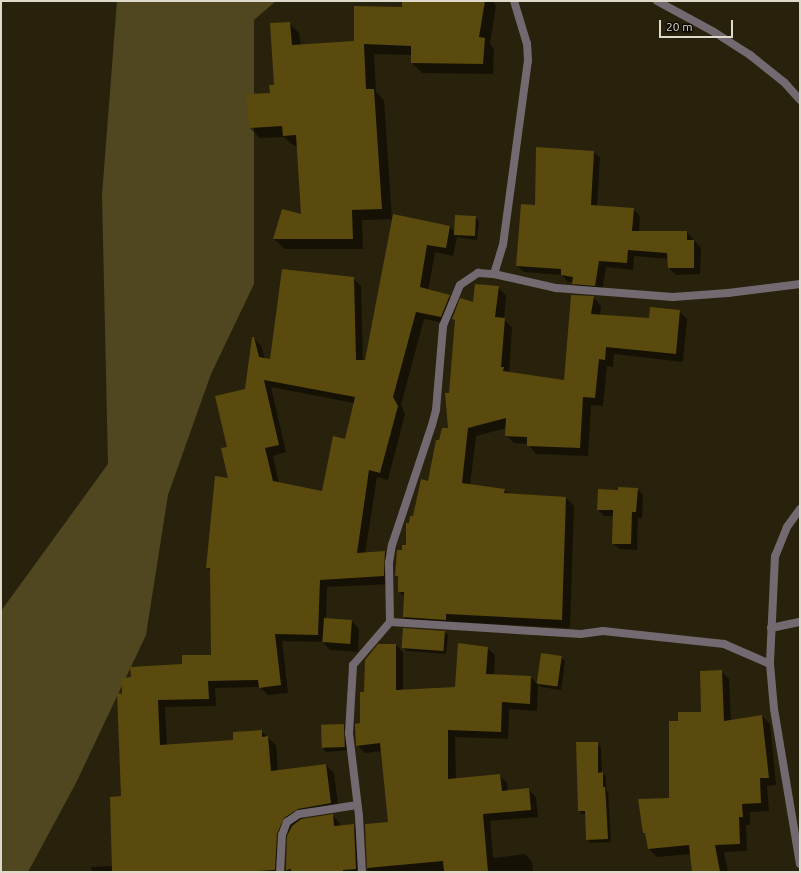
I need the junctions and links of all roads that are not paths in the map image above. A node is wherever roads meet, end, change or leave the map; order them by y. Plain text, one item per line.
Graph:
1 (514, 1) edge
2 (657, 1) edge
3 (800, 100) edge
4 (494, 274) junction
5 (800, 284) edge
6 (800, 509) edge
7 (390, 622) junction
8 (800, 622) edge
9 (771, 628) junction
10 (770, 664) junction
11 (357, 805) junction
12 (800, 864) edge
13 (280, 872) edge
14 (362, 872) edge

1 - 4 street
2 - 3 street
4 - 5 street
4 - 7 street
6 - 9 street
7 - 10 street
7 - 11 street
8 - 9 street
9 - 10 street
10 - 12 street
11 - 13 street
11 - 14 street

